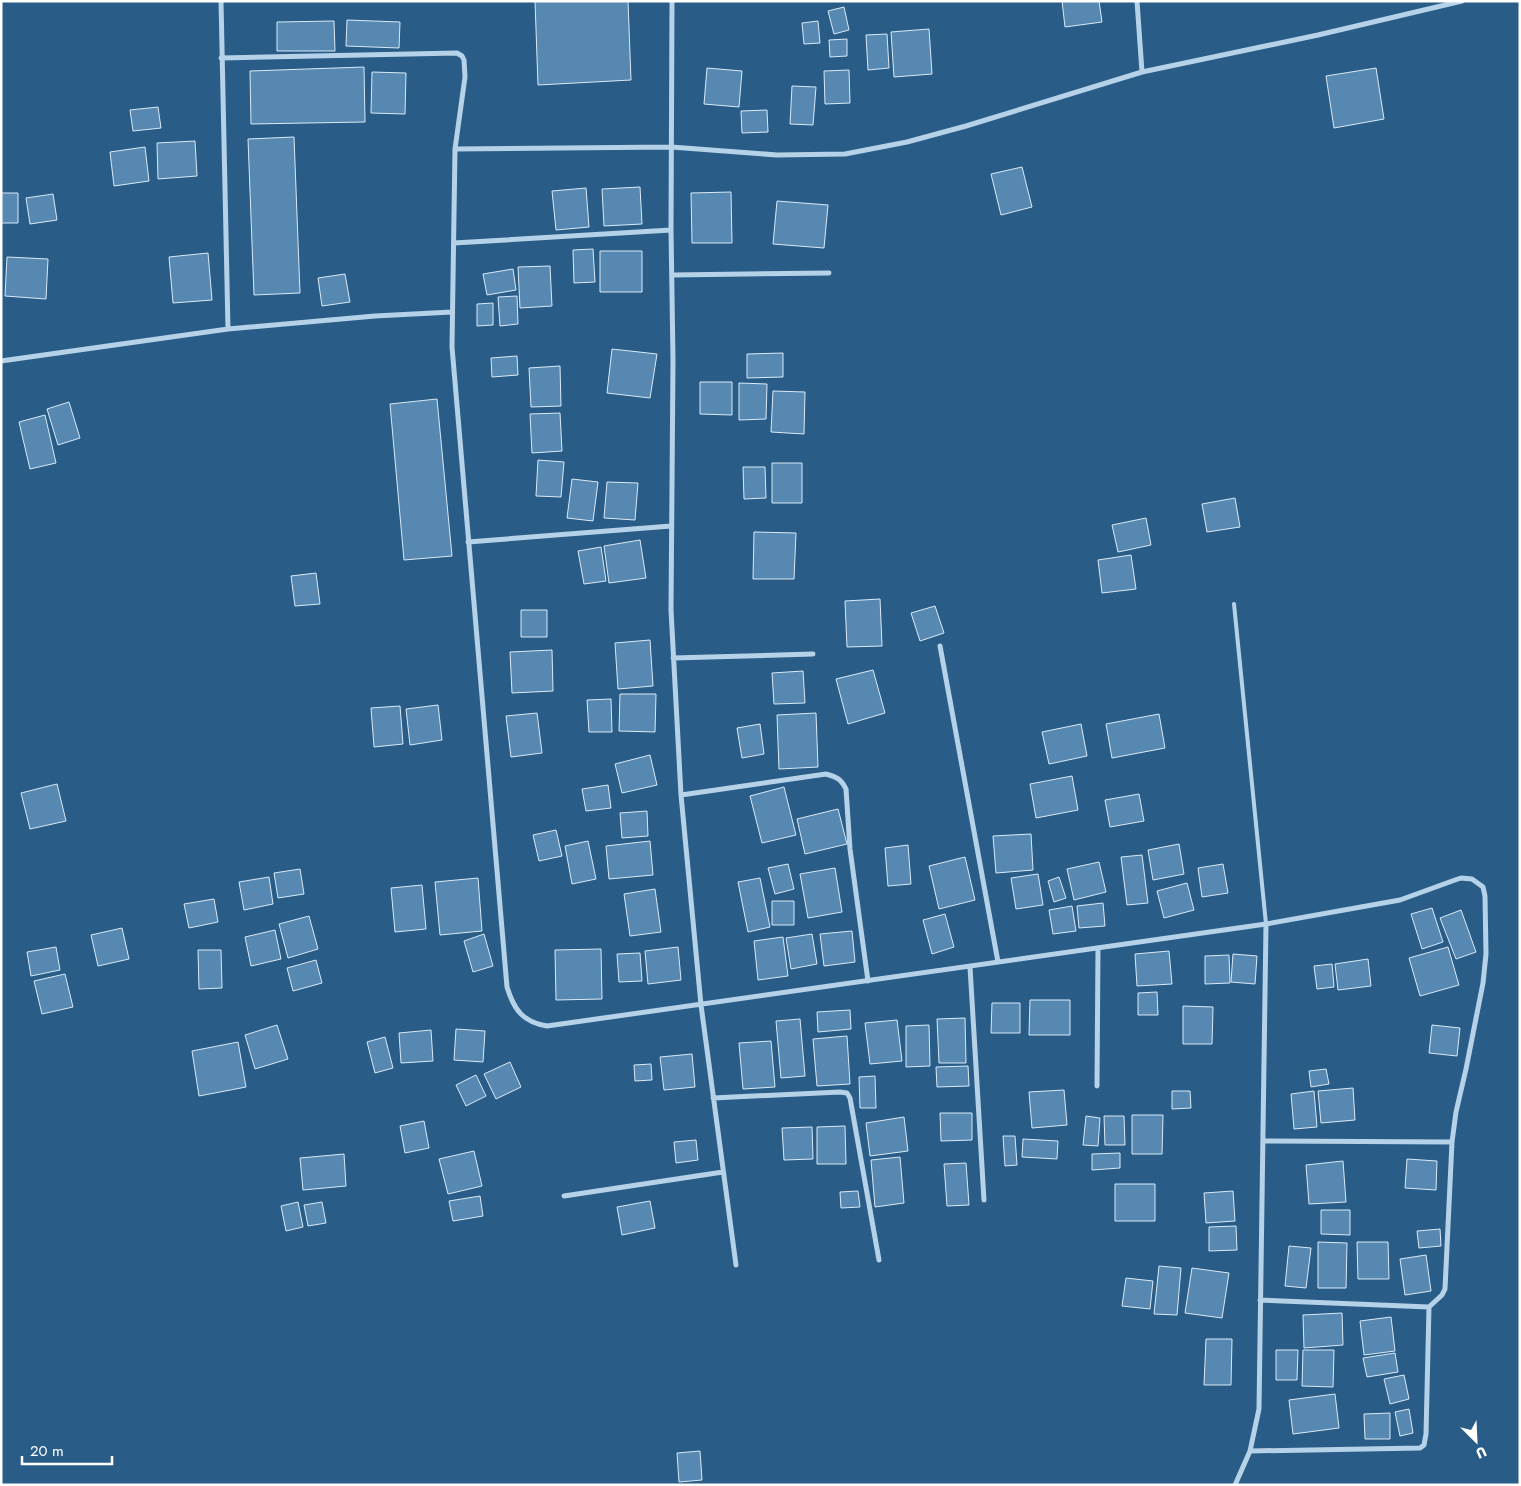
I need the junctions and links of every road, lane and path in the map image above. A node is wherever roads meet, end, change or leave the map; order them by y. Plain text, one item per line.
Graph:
1 (221, 1) edge
2 (672, 1) edge
3 (1137, 1) edge
4 (1462, 1) edge
5 (222, 58) junction
6 (1142, 72) junction
7 (671, 146) junction
8 (455, 149) junction
9 (671, 230) junction
10 (454, 243) junction
11 (829, 273) dead end
12 (672, 275) junction
13 (452, 312) junction
14 (228, 329) junction
15 (1, 361) edge
16 (672, 526) junction
17 (468, 542) junction
18 (1234, 604) dead end
19 (940, 646) dead end
20 (813, 654) dead end
21 (673, 658) junction
22 (681, 795) junction
23 (1266, 924) junction
24 (1098, 948) junction
25 (998, 962) junction
26 (970, 967) junction
27 (868, 981) junction
28 (701, 1005) junction
29 (1097, 1086) dead end
30 (713, 1098) junction
31 (1263, 1141) junction
32 (1452, 1142) junction
33 (723, 1172) junction
34 (564, 1196) dead end
35 (984, 1200) dead end
36 (879, 1260) dead end
37 (736, 1265) dead end
38 (1260, 1300) junction
39 (1429, 1307) junction
40 (1250, 1451) junction
41 (1235, 1485) edge

1 - 5 street
2 - 7 street
3 - 6 street
4 - 6 street
5 - 8 street
5 - 14 street
6 - 7 street
7 - 8 street
7 - 9 street
8 - 10 street
9 - 10 street
9 - 12 street
10 - 13 street
11 - 12 street
12 - 16 street
13 - 14 street
13 - 17 street
14 - 15 street
16 - 17 street
16 - 21 street
17 - 28 street
18 - 23 lane
19 - 25 street
20 - 21 street
21 - 22 street
22 - 27 street
22 - 28 street
23 - 24 street
23 - 31 street
23 - 32 street
24 - 25 street
24 - 29 street
25 - 26 street
26 - 27 street
26 - 35 street
27 - 28 street
28 - 30 street
30 - 33 street
30 - 36 street
31 - 32 street
31 - 38 street
32 - 39 street
33 - 34 street
33 - 37 street
38 - 39 street
38 - 40 street
39 - 40 street
40 - 41 street

